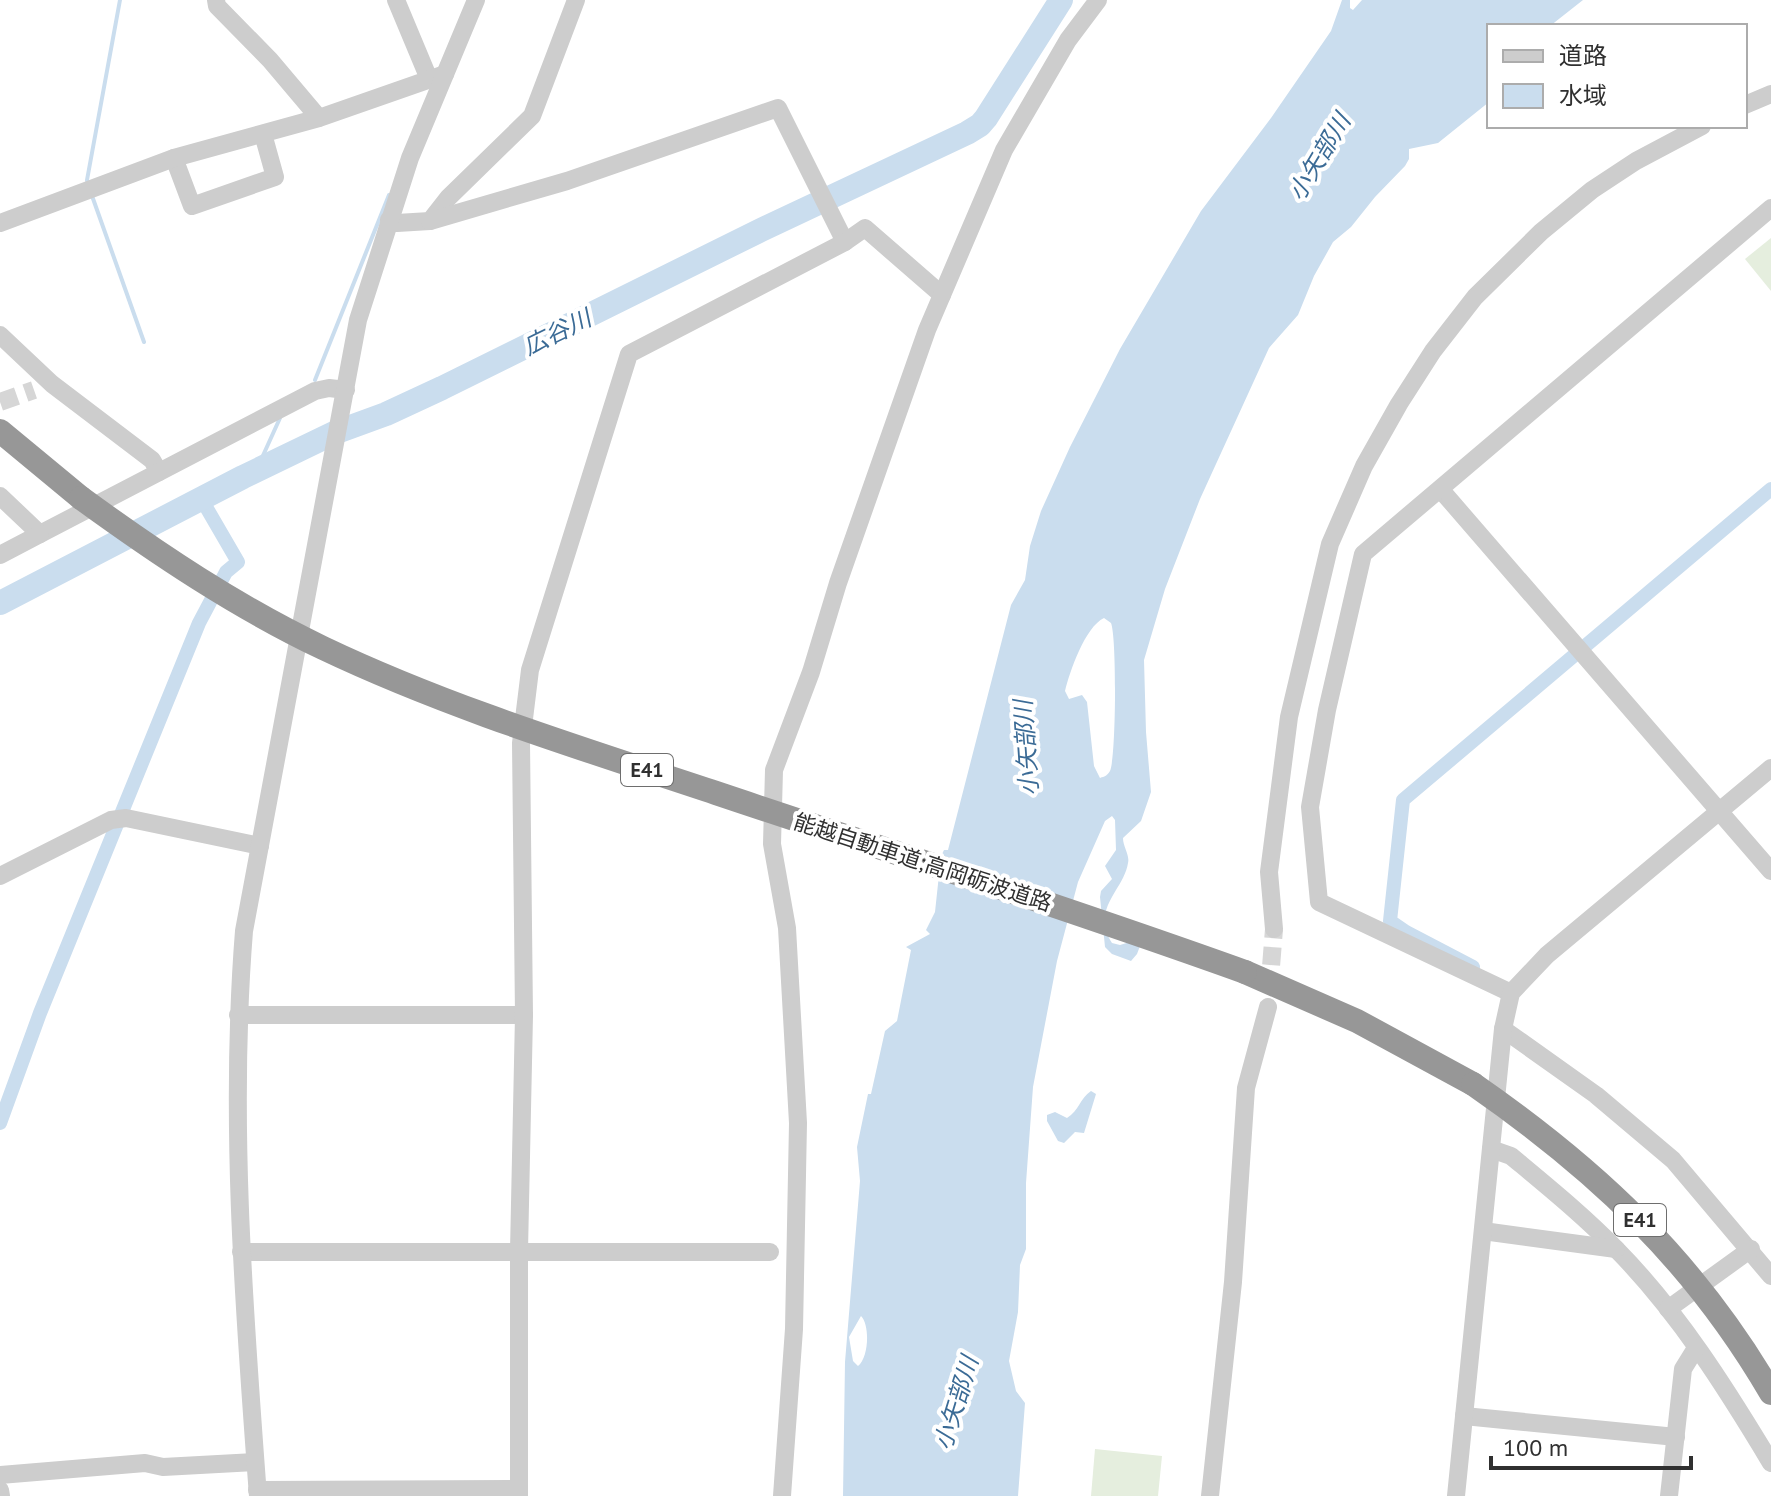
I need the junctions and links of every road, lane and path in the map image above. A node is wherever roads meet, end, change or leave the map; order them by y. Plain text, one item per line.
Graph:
1 (216, 0) edge
2 (396, 0) edge
3 (476, 0) edge
4 (576, 0) edge
5 (1098, 0) edge
6 (437, 77) junction
7 (1771, 94) edge
8 (1747, 104) edge
9 (319, 118) junction
10 (1698, 128) edge
11 (263, 134) junction
12 (174, 158) junction
13 (1771, 208) edge
14 (389, 220) junction
15 (430, 221) junction
16 (0, 223) edge
17 (845, 242) junction
18 (942, 295) junction
19 (0, 335) edge
20 (345, 397) junction
21 (0, 431) edge
22 (159, 472) junction
23 (1441, 490) junction
24 (0, 496) edge
25 (40, 534) junction
26 (0, 555) edge
27 (1771, 768) edge
28 (1720, 812) junction
29 (260, 846) junction
30 (1771, 871) edge
31 (0, 876) edge
32 (1274, 929) tunnel mouth
33 (1511, 993) junction
34 (1268, 1007) tunnel mouth
35 (238, 1015) junction
36 (524, 1015) junction
37 (1503, 1029) junction
38 (1491, 1149) junction
39 (1483, 1231) junction
40 (1616, 1249) junction
41 (1751, 1249) junction
42 (519, 1251) junction
43 (241, 1252) junction
44 (770, 1252) dead end
45 (1771, 1275) edge
46 (1668, 1309) junction
47 (1696, 1348) junction
48 (1771, 1393) edge
49 (1464, 1416) junction
50 (1676, 1437) junction
51 (255, 1462) junction
52 (1771, 1463) edge
53 (0, 1475) edge
54 (258, 1493) edge
55 (519, 1493) edge
56 (782, 1496) edge
57 (1210, 1496) edge
58 (1456, 1496) edge
59 (1669, 1496) edge

1 - 9 street
2 - 6 street
3 - 6 street
4 - 15 street
5 - 18 street
6 - 9 street
6 - 14 street
7 - 8 street
9 - 11 street
10 - 32 street
11 - 12 street
11 - 12 street
12 - 16 street
13 - 23 street
14 - 15 street
14 - 20 street
15 - 17 street
17 - 18 street
17 - 36 street
18 - 56 street
19 - 22 street
20 - 22 street
20 - 29 street
21 - 48 highway, 能越自動車道;高岡砺波道路 / E41, bridge
22 - 25 street
23 - 28 street
23 - 33 street
24 - 25 street
25 - 26 street
27 - 28 street
28 - 30 street
28 - 33 street
29 - 31 street
29 - 35 street
33 - 37 street
34 - 57 street
35 - 36 street
35 - 43 street
36 - 42 street
37 - 38 street
37 - 41 street
38 - 39 street
38 - 40 street
39 - 40 street
39 - 49 street
40 - 46 street
41 - 45 street
41 - 46 street
42 - 43 street
42 - 44 street
42 - 55 street
43 - 51 street
46 - 47 street
47 - 50 street
47 - 52 street
49 - 50 street
49 - 58 street
50 - 59 street
51 - 53 street
51 - 54 street
54 - 55 street

